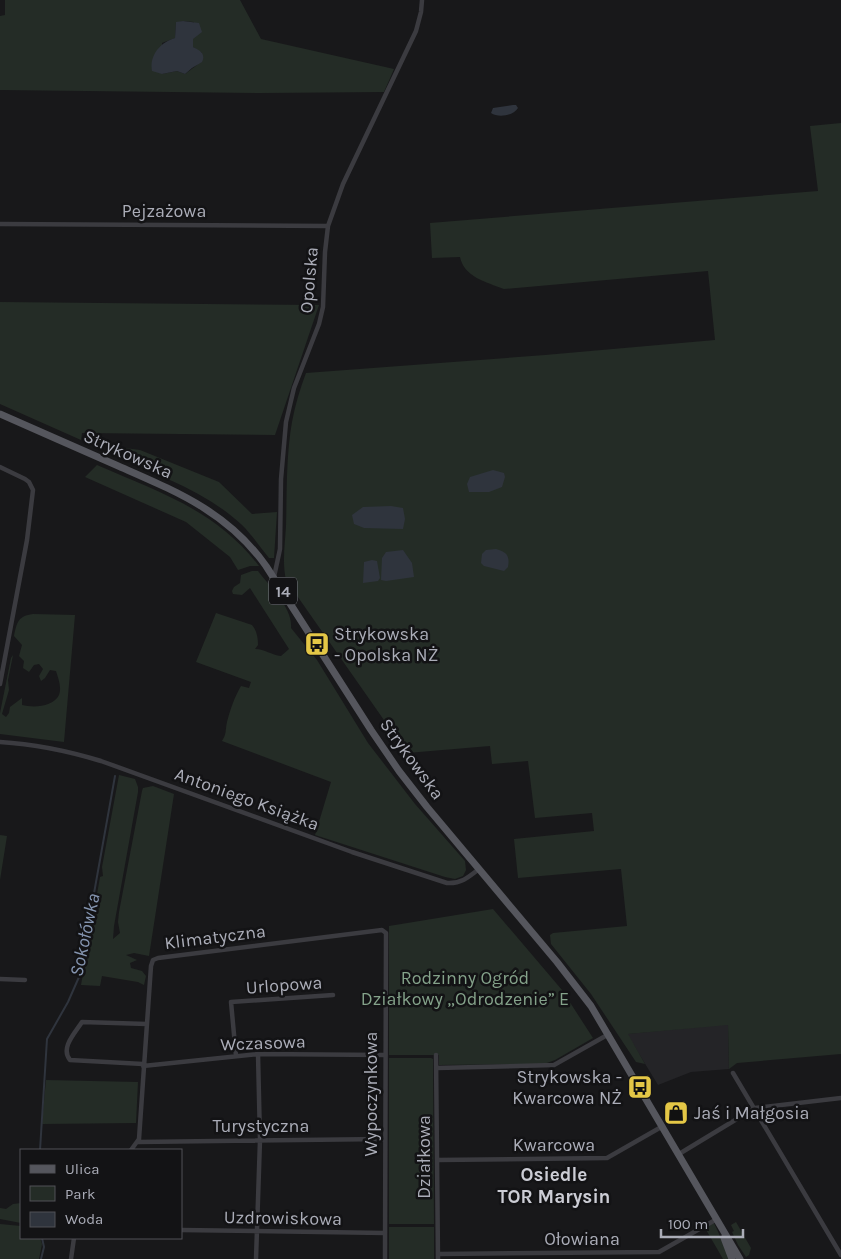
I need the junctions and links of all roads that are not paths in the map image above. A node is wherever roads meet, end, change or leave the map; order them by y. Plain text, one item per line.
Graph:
1 (422, 0) edge
2 (0, 224) edge
3 (328, 226) junction
4 (0, 414) edge
5 (0, 467) edge
6 (274, 577) junction
7 (0, 684) edge
8 (0, 742) edge
9 (479, 869) junction
10 (384, 930) joint
11 (0, 979) edge
12 (25, 980) dead end
13 (333, 995) dead end
14 (146, 1024) junction
15 (609, 1034) junction
16 (258, 1054) junction
17 (385, 1055) junction
18 (436, 1055) dead end
19 (236, 1056) junction
20 (143, 1065) junction
21 (437, 1068) junction
22 (733, 1073) dead end
23 (841, 1098) edge
24 (755, 1108) junction
25 (663, 1126) junction
26 (260, 1140) junction
27 (385, 1140) junction
28 (138, 1142) junction
29 (132, 1149) edge
30 (680, 1154) junction
31 (438, 1160) junction
32 (717, 1218) junction
33 (182, 1230) edge
34 (257, 1231) junction
35 (385, 1233) junction
36 (74, 1239) edge
37 (841, 1255) edge
38 (438, 1256) edge
39 (71, 1259) edge
40 (256, 1259) edge
41 (386, 1259) edge
42 (732, 1259) edge
43 (740, 1259) edge

1 - 3 street, Opolska
2 - 3 street, Pejzażowa
3 - 6 street, Opolska
4 - 6 main road, Strykowska / 14
5 - 7 street
6 - 9 main road, Strykowska / 14
8 - 9 street, Antoniego Książka
9 - 15 main road, Strykowska / 14
10 - 14 street, Klimatyczna
10 - 17 street, Wypoczynkowa
11 - 12 street
13 - 19 street, Urlopowa
14 - 20 street, Klimatyczna
14 - 20 street, Wczasowa
15 - 21 street
15 - 25 main road, Strykowska / 14
16 - 17 street, Wczasowa
16 - 19 street, Wczasowa
16 - 26 street
17 - 27 street, Wypoczynkowa
18 - 21 street, Działkowa
19 - 20 street, Wczasowa
20 - 28 street, Klimatyczna
21 - 31 street, Działkowa
22 - 24 street
23 - 24 street
24 - 30 street
24 - 37 street
25 - 30 main road, Strykowska / 14
25 - 31 street, Kwarcowa
26 - 27 street, Turystyczna
26 - 28 street, Turystyczna
26 - 34 street
27 - 35 street, Wypoczynkowa
28 - 29 street
30 - 32 main road, Strykowska / 14
31 - 38 street, Działkowa
32 - 38 street, Ołowiana
32 - 42 main road, Strykowska / 14
32 - 43 main road, Strykowska / 14
33 - 34 street, Uzdrowiskowa
34 - 35 street, Uzdrowiskowa
34 - 40 street
35 - 41 street, Wypoczynkowa
36 - 39 street

